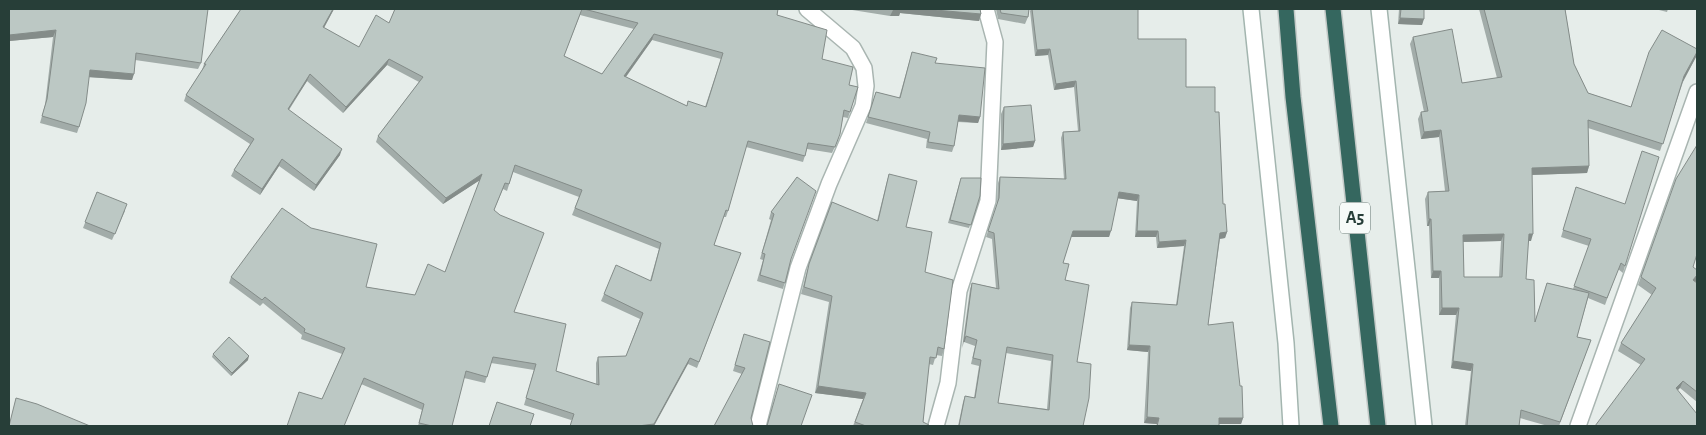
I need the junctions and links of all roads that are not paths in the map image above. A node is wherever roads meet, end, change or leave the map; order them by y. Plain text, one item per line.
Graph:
1 (807, 9) edge
2 (986, 9) edge
3 (1251, 9) edge
4 (1286, 9) edge
5 (1333, 9) edge
6 (1379, 9) edge
7 (1697, 92) edge
8 (758, 426) edge
9 (936, 426) edge
10 (1291, 426) edge
11 (1331, 426) edge
12 (1378, 426) edge
13 (1424, 426) edge
14 (1578, 426) edge

1 - 8 street
2 - 9 street
3 - 10 street
4 - 11 highway
5 - 12 highway, A5
6 - 13 street
7 - 14 street

